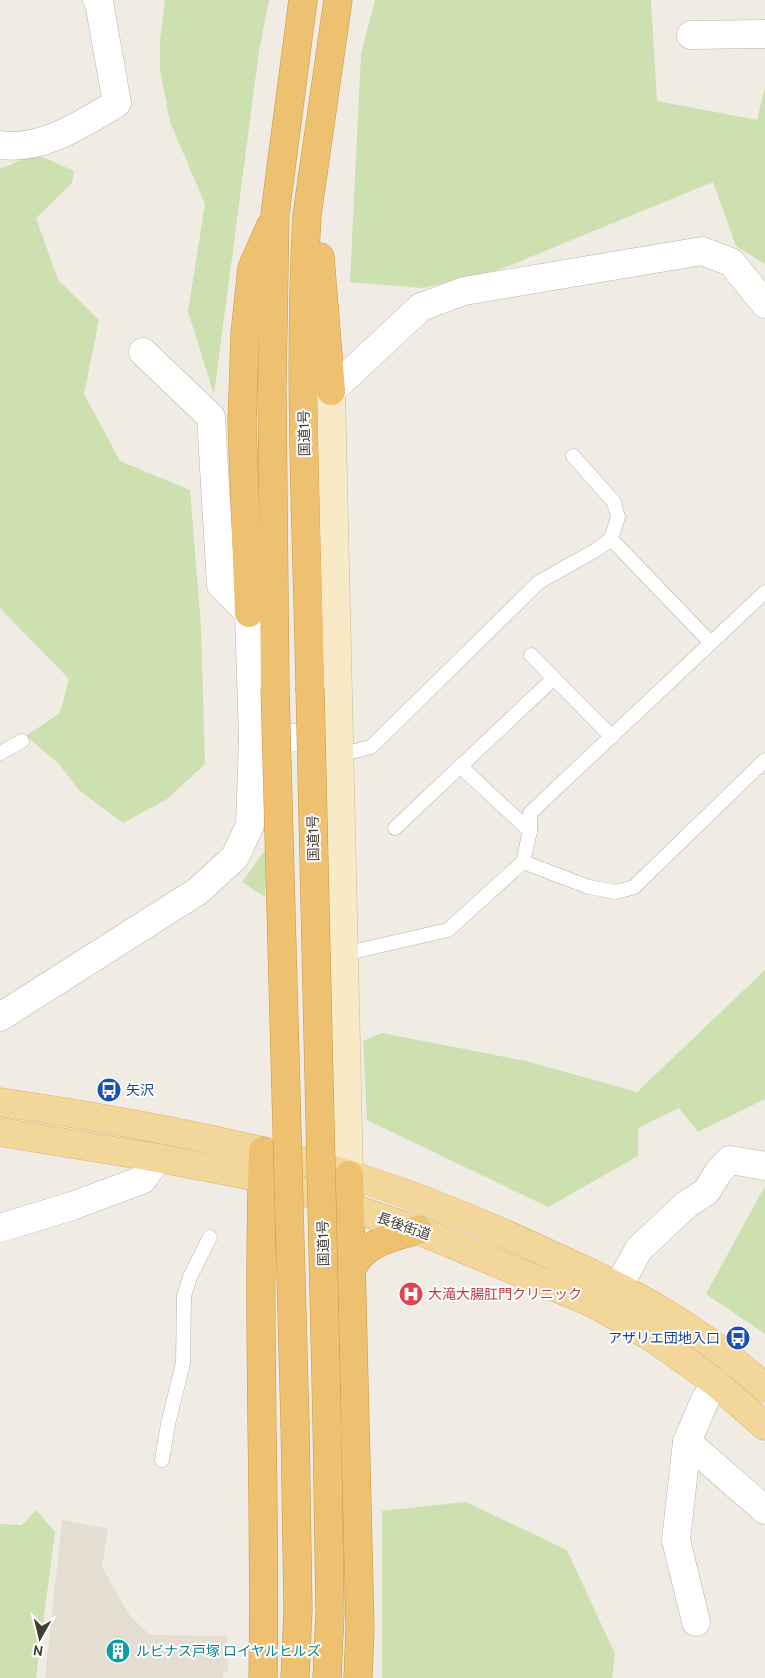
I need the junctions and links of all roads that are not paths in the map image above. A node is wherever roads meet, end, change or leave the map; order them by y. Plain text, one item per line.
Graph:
1 (97, 0) edge
2 (302, 0) edge
3 (338, 0) edge
4 (765, 34) edge
5 (691, 36) dead end
6 (4, 150) edge
7 (275, 214) junction
8 (306, 216) junction
9 (765, 304) edge
10 (143, 352) dead end
11 (331, 391) junction
12 (573, 456) dead end
13 (611, 538) junction
14 (765, 592) edge
15 (249, 613) junction
16 (711, 644) junction
17 (532, 655) dead end
18 (553, 679) junction
19 (612, 737) junction
20 (253, 739) junction
21 (22, 741) dead end
22 (338, 746) junction
23 (0, 753) edge
24 (765, 760) edge
25 (460, 766) junction
26 (395, 828) dead end
27 (530, 831) junction
28 (523, 862) junction
29 (343, 954) junction
30 (0, 1017) edge
31 (0, 1102) edge
32 (0, 1132) edge
33 (263, 1151) junction
34 (158, 1158) junction
35 (765, 1166) edge
36 (349, 1175) junction
37 (262, 1178) junction
38 (350, 1207) junction
39 (0, 1228) edge
40 (418, 1230) junction
41 (210, 1237) dead end
42 (260, 1258) junction
43 (351, 1275) junction
44 (619, 1286) junction
45 (716, 1382) junction
46 (765, 1388) edge
47 (765, 1426) edge
48 (687, 1442) junction
49 (162, 1460) dead end
50 (765, 1510) edge
51 (696, 1622) dead end
52 (263, 1678) edge
53 (295, 1678) edge
54 (327, 1678) edge
55 (358, 1678) edge

1 - 6 street
2 - 7 highway
3 - 8 highway, 国道1号
4 - 5 street
7 - 15 highway
7 - 53 highway, bridge
8 - 11 highway
8 - 54 highway, 国道1号, bridge
9 - 11 street
10 - 15 street
11 - 22 street
12 - 13 lane
13 - 16 lane
13 - 22 lane
14 - 16 lane
15 - 20 street
16 - 19 lane
17 - 18 lane
18 - 19 lane
18 - 25 lane
19 - 27 lane
20 - 22 street
20 - 30 street
21 - 23 lane
22 - 29 street
24 - 28 lane
25 - 26 lane
25 - 27 lane
27 - 28 lane
28 - 29 lane
29 - 36 street
31 - 33 main road
32 - 34 main road, 長後街道
33 - 36 main road
33 - 37 highway
34 - 37 main road, 長後街道
34 - 39 street
35 - 44 street
36 - 38 highway
36 - 44 main road
37 - 38 main road, 長後街道
37 - 42 highway
38 - 40 main road, 長後街道
38 - 43 highway
40 - 43 highway
40 - 45 main road, 長後街道
41 - 49 lane
42 - 43 highway
42 - 52 highway
43 - 55 highway
44 - 46 main road
45 - 47 main road, 長後街道
45 - 48 street
48 - 50 street
48 - 51 street

